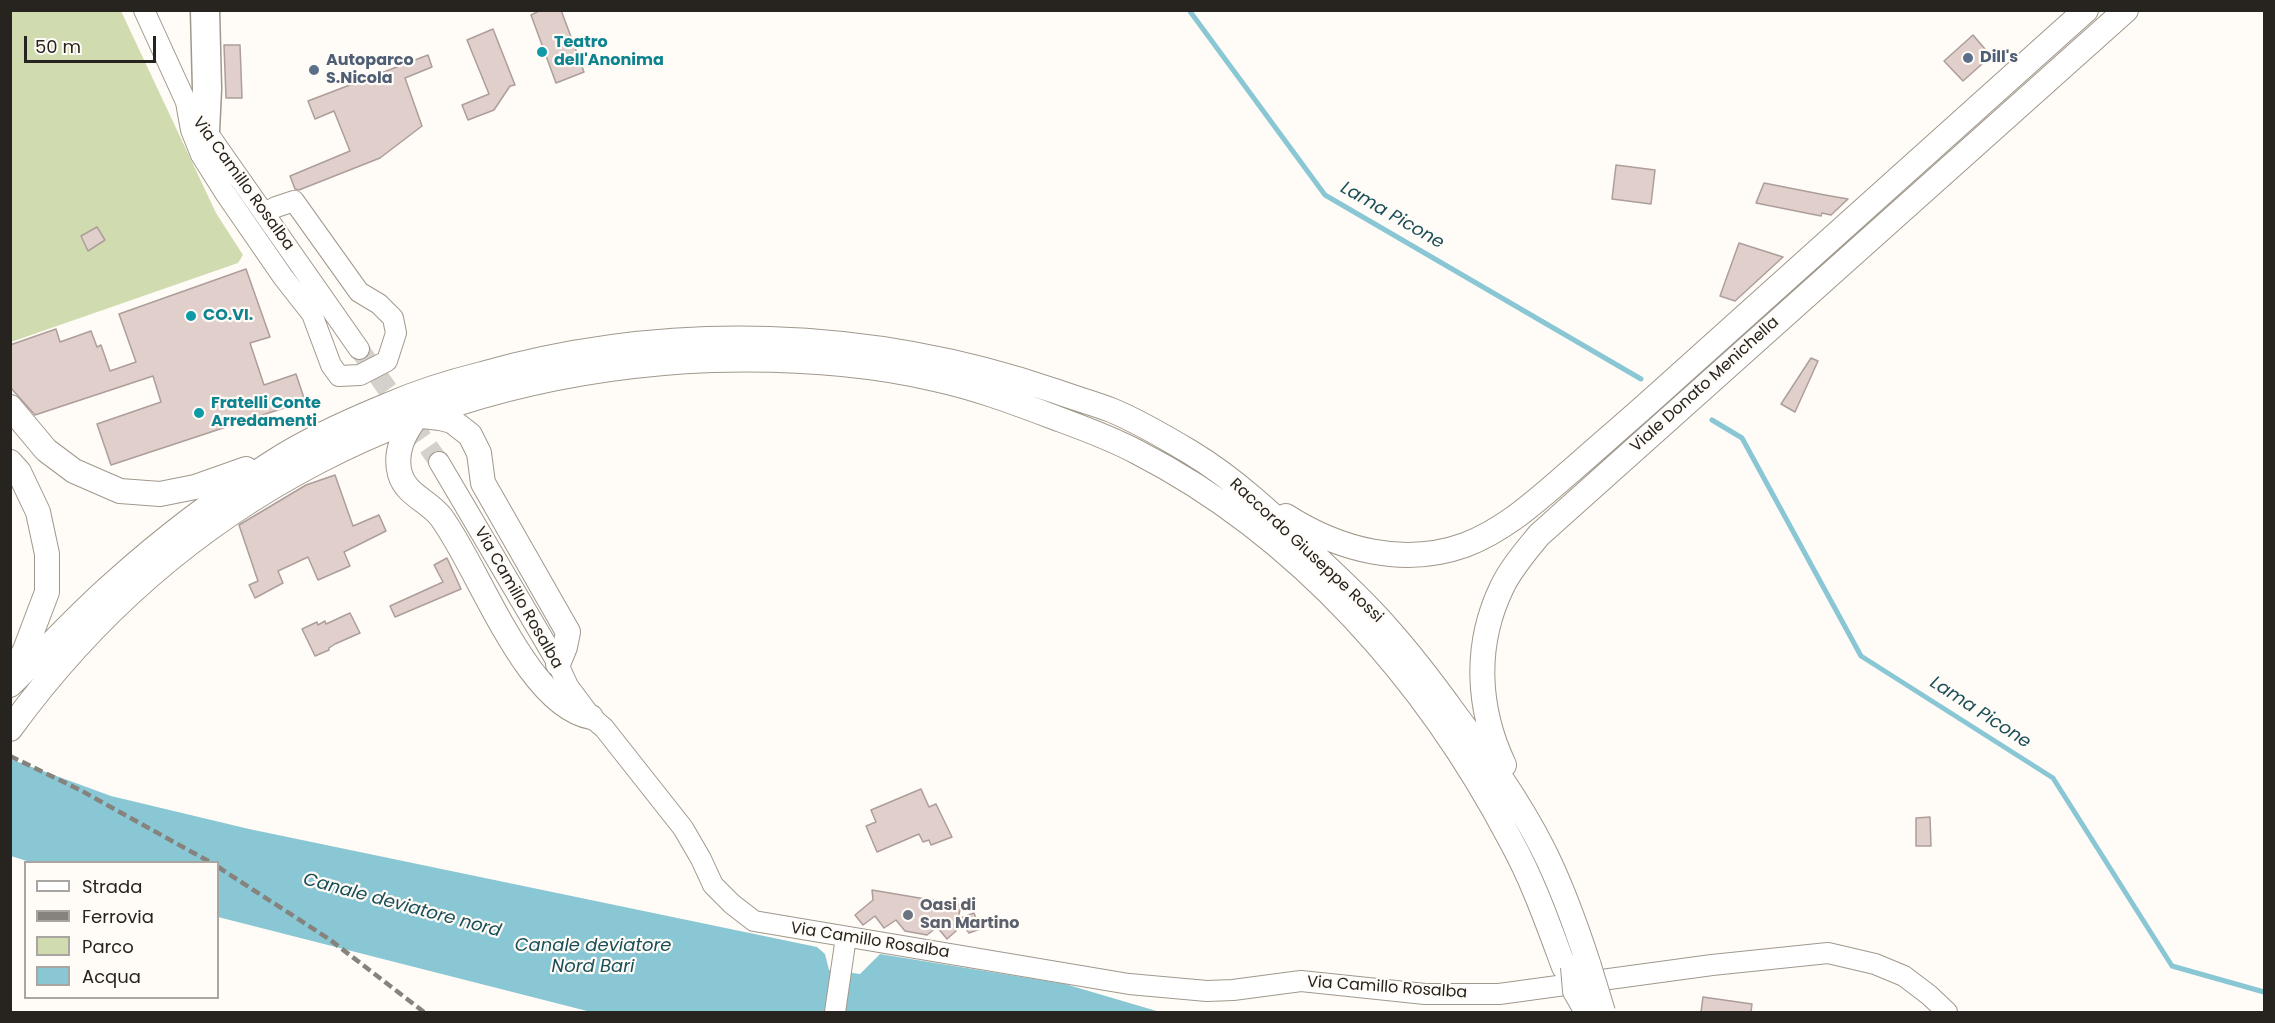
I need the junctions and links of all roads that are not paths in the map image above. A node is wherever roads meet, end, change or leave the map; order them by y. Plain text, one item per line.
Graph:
1 (144, 10) edge
2 (205, 10) edge
3 (2086, 10) edge
4 (2126, 10) edge
5 (186, 102) junction
6 (205, 132) junction
7 (264, 213) junction
8 (845, 343) junction
9 (359, 349) tunnel mouth
10 (981, 368) junction
11 (904, 372) junction
12 (10, 407) edge
13 (417, 416) junction
14 (277, 459) junction
15 (10, 462) edge
16 (439, 462) tunnel mouth
17 (1220, 472) junction
18 (558, 664) junction
19 (10, 678) edge
20 (10, 685) edge
21 (591, 717) junction
22 (10, 729) edge
23 (1542, 847) junction
24 (846, 937) junction
25 (1576, 981) edge
26 (835, 1012) edge
27 (1587, 1012) edge
28 (1602, 1012) edge
29 (1947, 1012) edge

1 - 5 street, Via Camillo Rosalba
2 - 6 highway
3 - 17 main road, Viale Donato Menichella
4 - 23 main road, Viale Donato Menichella
5 - 6 street, Via Camillo Rosalba
5 - 7 street
6 - 7 street, Via Camillo Rosalba
7 - 9 street, Via Camillo Rosalba
8 - 10 main road, Raccordo Giuseppe Rossi
8 - 11 main road
8 - 14 main road, Raccordo Giuseppe Rossi
10 - 11 main road
10 - 17 main road, Raccordo Giuseppe Rossi
11 - 13 main road
11 - 25 main road
12 - 14 main road
13 - 18 main road
13 - 21 main road
13 - 22 main road
14 - 20 main road, Raccordo Giuseppe Rossi
15 - 19 main road
16 - 18 street, Via Camillo Rosalba
17 - 23 main road, Raccordo Giuseppe Rossi
18 - 21 street, Via Camillo Rosalba
21 - 24 street, Via Camillo Rosalba
23 - 25 main road, Raccordo Giuseppe Rossi
24 - 26 street
24 - 29 street, Via Camillo Rosalba
25 - 27 main road, bridge
25 - 28 main road, bridge

